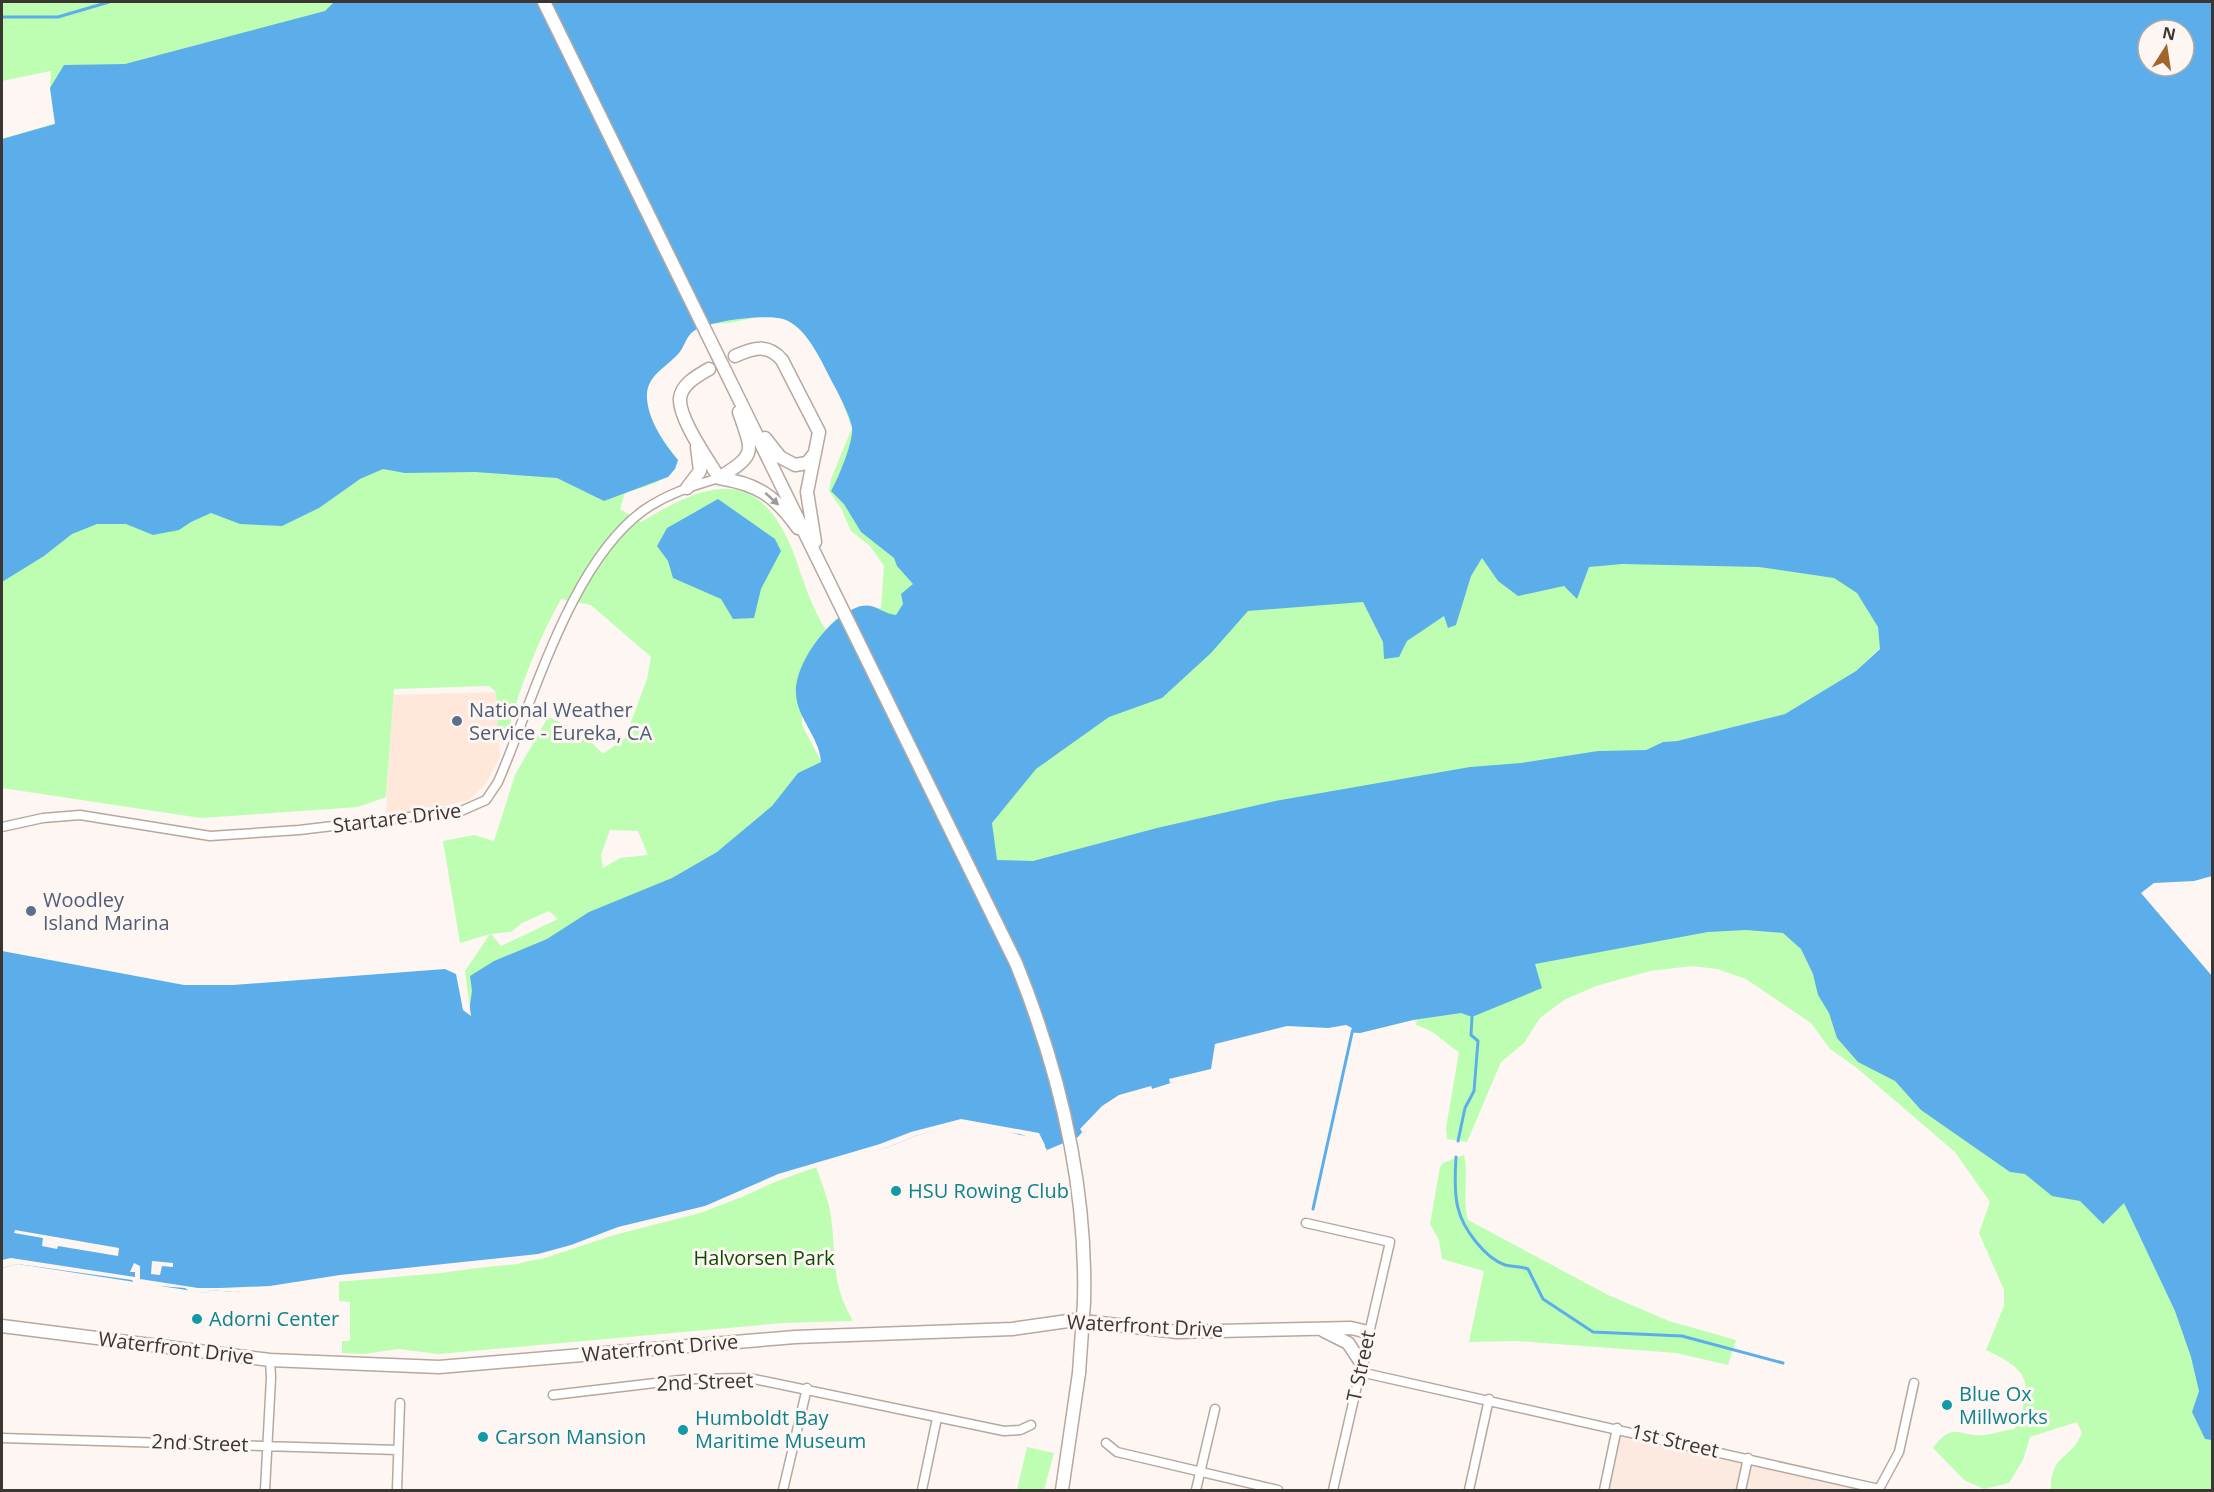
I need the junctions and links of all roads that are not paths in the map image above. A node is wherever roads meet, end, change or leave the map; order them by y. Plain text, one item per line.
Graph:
1 (544, 2) edge
2 (735, 356) dead end
3 (709, 369) dead end
4 (725, 370) junction
5 (750, 418) junction
6 (693, 434) junction
7 (816, 452) junction
8 (719, 478) junction
9 (687, 488) junction
10 (818, 558) junction
11 (2, 827) edge
12 (1306, 1223) dead end
13 (2, 1326) edge
14 (1320, 1329) junction
15 (1368, 1332) junction
16 (270, 1360) junction
17 (1361, 1368) junction
18 (1914, 1383) dead end
19 (807, 1388) junction
20 (553, 1395) dead end
21 (1489, 1399) junction
22 (400, 1402) dead end
23 (1215, 1409) dead end
24 (937, 1418) junction
25 (1031, 1425) dead end
26 (1617, 1428) junction
27 (1069, 1435) junction
28 (2, 1438) edge
29 (1106, 1443) dead end
30 (268, 1445) junction
31 (398, 1450) junction
32 (1748, 1458) junction
33 (1201, 1473) junction
34 (1879, 1490) edge
35 (265, 1491) edge
36 (397, 1491) edge
37 (783, 1491) edge
38 (922, 1491) edge
39 (1054, 1491) edge
40 (1062, 1491) edge
41 (1196, 1491) edge
42 (1278, 1491) edge
43 (1333, 1491) edge
44 (1469, 1491) edge
45 (1604, 1491) edge
46 (1741, 1491) edge

1 - 4 main road
2 - 7 main road
3 - 6 main road
4 - 5 main road
4 - 8 main road
5 - 7 main road
5 - 10 main road
6 - 8 main road
6 - 9 main road
7 - 10 main road
8 - 9 street, Startare Drive
8 -> 10 main road
9 - 11 street, Startare Drive
10 - 27 main road, bridge
12 - 15 street, T Street
13 - 16 main road, Waterfront Drive
14 - 15 main road, Waterfront Drive
14 - 16 main road, Waterfront Drive
14 - 17 main road, Waterfront Drive
15 - 17 street, T Street
16 - 30 street
17 - 21 street, 1st Street
17 - 43 street, T Street
18 - 34 street, 1st Street
19 - 20 street, 2nd Street
19 - 24 street, 2nd Street
19 - 37 street
21 - 26 street, 1st Street
21 - 44 street
22 - 31 street
23 - 33 street
24 - 25 street, 2nd Street
24 - 38 street
26 - 32 street, 1st Street
26 - 45 street
27 - 39 main road
27 - 40 main road
28 - 30 street, 2nd Street
29 - 33 street
30 - 31 street, 2nd Street
30 - 35 street
31 - 36 street
32 - 34 street, 1st Street
32 - 46 street
33 - 41 street
33 - 42 street

